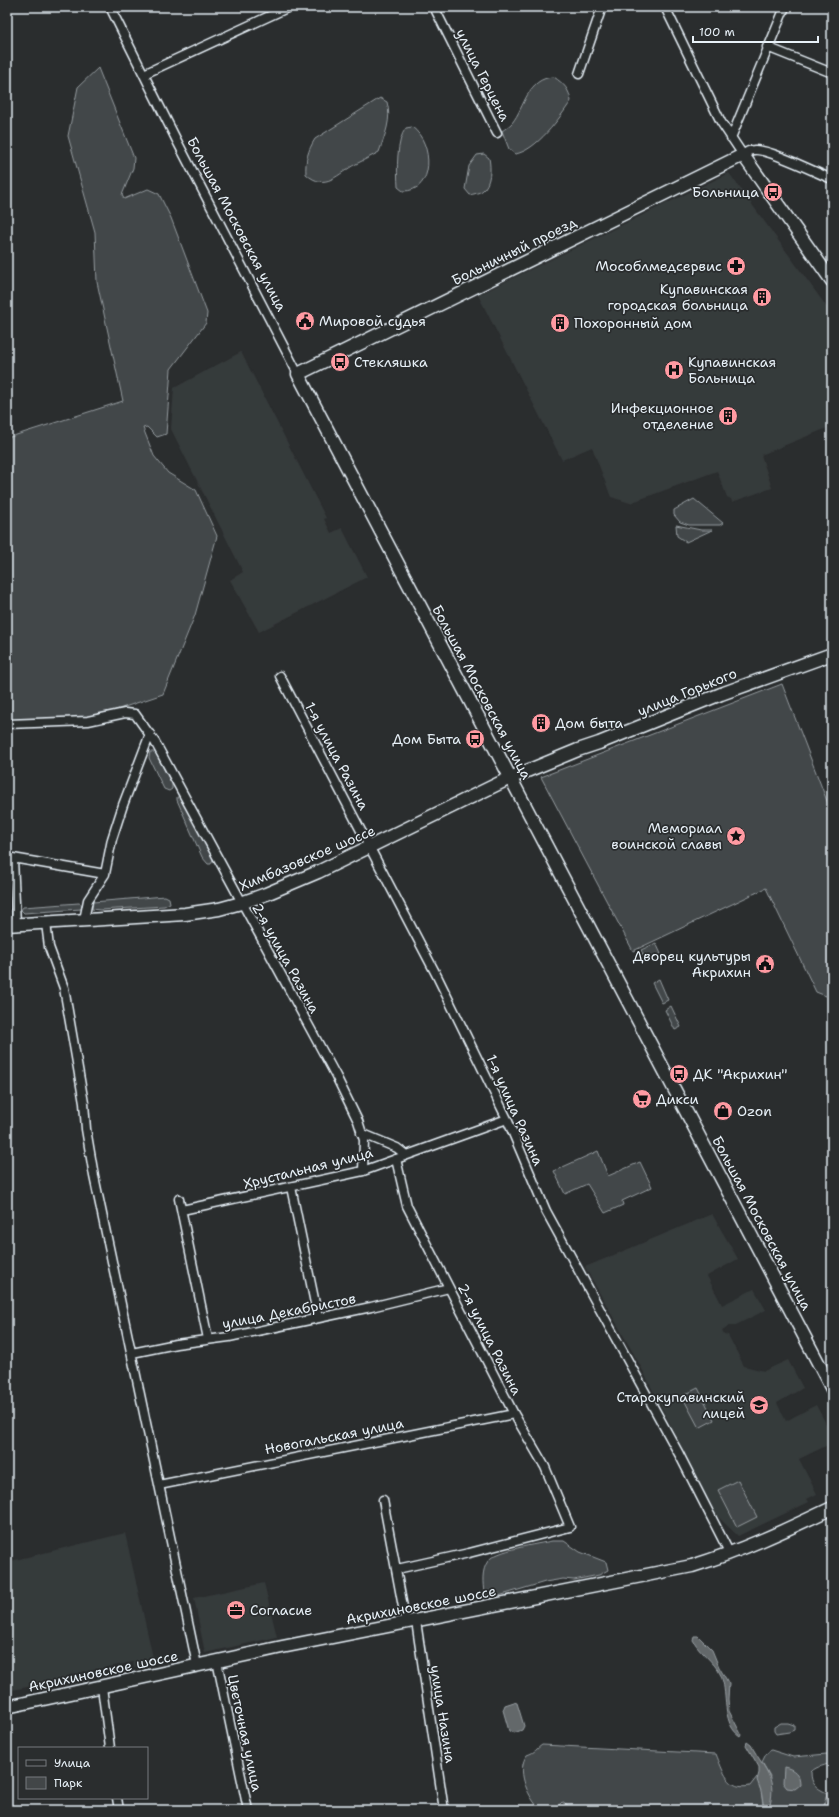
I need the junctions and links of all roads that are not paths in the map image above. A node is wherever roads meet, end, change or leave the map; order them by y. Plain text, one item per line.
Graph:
1 (110, 7) edge
2 (289, 7) edge
3 (434, 7) edge
4 (602, 7) edge
5 (665, 7) edge
6 (785, 7) edge
7 (767, 46) junction
8 (832, 73) edge
9 (144, 74) junction
10 (579, 74) dead end
11 (497, 133) dead end
12 (731, 138) junction
13 (743, 154) junction
14 (832, 179) edge
15 (832, 281) edge
16 (298, 374) junction
17 (832, 654) edge
18 (280, 676) dead end
19 (7, 724) edge
20 (150, 734) junction
21 (510, 778) junction
22 (370, 847) junction
23 (10, 858) edge
24 (105, 874) junction
25 (241, 903) junction
26 (84, 920) junction
27 (46, 923) junction
28 (11, 925) edge
29 (507, 1119) junction
30 (361, 1133) junction
31 (406, 1155) junction
32 (396, 1159) junction
33 (362, 1171) junction
34 (291, 1187) junction
35 (179, 1198) dead end
36 (182, 1210) junction
37 (449, 1288) junction
38 (318, 1318) junction
39 (208, 1339) junction
40 (132, 1353) junction
41 (832, 1388) edge
42 (514, 1414) junction
43 (159, 1484) junction
44 (383, 1500) dead end
45 (832, 1508) edge
46 (730, 1554) junction
47 (397, 1569) junction
48 (411, 1622) junction
49 (217, 1662) junction
50 (197, 1665) junction
51 (102, 1687) junction
52 (7, 1707) edge
53 (110, 1747) edge
54 (117, 1799) edge
55 (119, 1810) edge
56 (248, 1810) edge
57 (444, 1810) edge

1 - 9 street, Большая Московская улица
2 - 9 street
3 - 11 street, улица Герцена
4 - 10 street
5 - 12 street
6 - 7 street
7 - 8 street
7 - 12 street
9 - 16 street, Большая Московская улица
12 - 13 street
13 - 14 street
13 - 15 main road
13 - 16 main road, Больничный проезд
16 - 21 main road, Большая Московская улица
17 - 21 main road, улица Горького
18 - 22 street, 1-я улица Разина
19 - 20 street, 2-я улица Разина
20 - 24 street
20 - 25 street, 2-я улица Разина
21 - 22 main road, Химбазовское шоссе
21 - 41 main road, Большая Московская улица
22 - 25 main road, Химбазовское шоссе
22 - 29 street, 1-я улица Разина
23 - 24 street
23 - 28 street
24 - 26 street
25 - 26 main road, Химбазовское шоссе
25 - 30 street, 2-я улица Разина
26 - 27 main road, Химбазовское шоссе
27 - 28 main road, Химбазовское шоссе
27 - 40 street
29 - 31 street, Хрустальная улица
29 - 46 street, 1-я улица Разина
30 - 31 street
30 - 33 street, 2-я улица Разина
31 - 32 street, Хрустальная улица
32 - 33 street, Хрустальная улица
32 - 37 street, 2-я улица Разина
33 - 34 street, Хрустальная улица
34 - 36 street, Хрустальная улица
34 - 38 street
35 - 36 street
36 - 39 street
37 - 38 street, улица Декабристов
37 - 42 street, 2-я улица Разина
38 - 39 street, улица Декабристов
39 - 40 street, улица Декабристов
40 - 43 street
42 - 43 street, Новогальская улица
42 - 47 street, 2-я улица Разина
43 - 50 street
44 - 47 street, улица Назина
45 - 46 main road, Акрихиновское шоссе
46 - 48 main road, Акрихиновское шоссе
47 - 48 street, улица Назина
48 - 49 main road, Акрихиновское шоссе
48 - 57 street, улица Назина
49 - 50 main road, Акрихиновское шоссе
49 - 56 street, Цветочная улица
50 - 51 main road, Акрихиновское шоссе
51 - 52 main road, Акрихиновское шоссе
51 - 53 street
54 - 55 street

